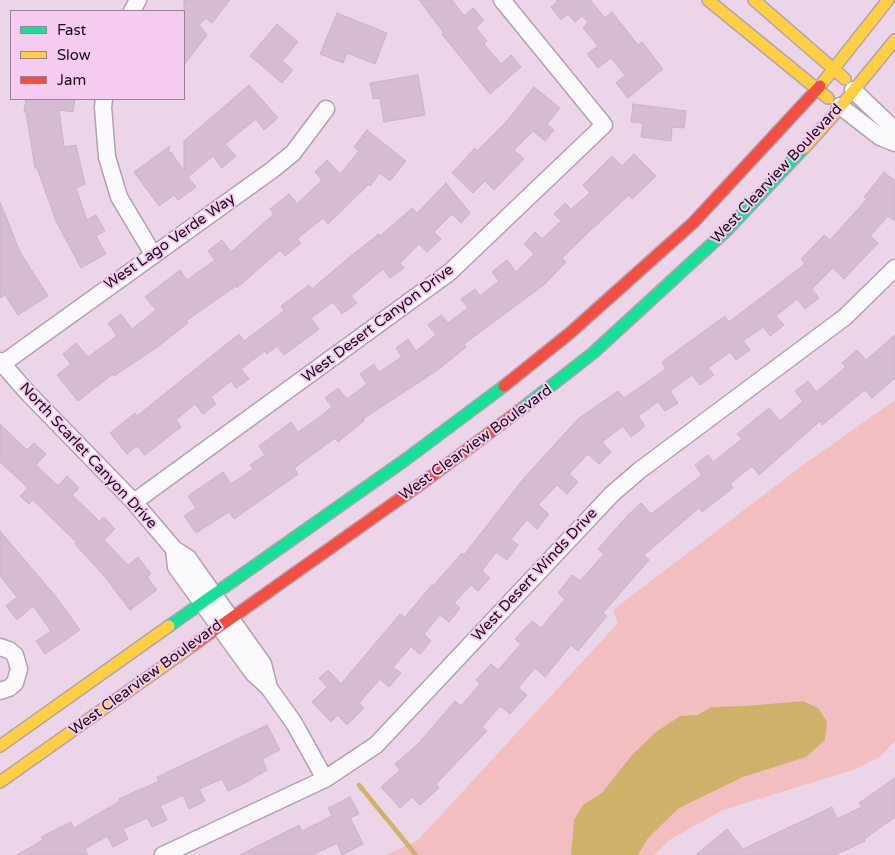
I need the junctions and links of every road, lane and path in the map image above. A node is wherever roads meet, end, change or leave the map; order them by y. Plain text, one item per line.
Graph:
1 (502, 0) edge
2 (708, 0) edge
3 (754, 0) edge
4 (888, 0) edge
5 (895, 40) edge
6 (835, 69) junction
7 (817, 90) junction
8 (854, 90) junction
9 (104, 100) edge
10 (840, 106) junction
11 (326, 109) dead end
12 (895, 130) edge
13 (895, 142) edge
14 (153, 254) junction
15 (895, 268) edge
16 (1, 363) edge
17 (134, 502) junction
18 (208, 598) junction
19 (225, 621) junction
20 (0, 647) edge
21 (0, 691) edge
22 (0, 746) edge
23 (324, 779) junction
24 (0, 782) edge
25 (162, 855) edge

1 - 17 street, West Desert Canyon Drive
2 - 7 street
3 - 6 street
4 - 6 street, West Clearview Boulevard
5 - 8 street, West Clearview Boulevard
6 - 7 street, West Clearview Boulevard
6 - 8 street
7 - 10 street
7 - 18 street, West Clearview Boulevard
8 - 10 street, West Clearview Boulevard
8 - 12 street
9 - 14 street
10 - 13 street
10 - 19 street, West Clearview Boulevard
11 - 14 street, West Lago Verde Way
14 - 16 street, West Lago Verde Way
15 - 23 street, West Desert Winds Drive
16 - 17 street, North Scarlet Canyon Drive
17 - 18 street, North Scarlet Canyon Drive
18 - 19 street, North Scarlet Canyon Drive
18 - 22 street, West Clearview Boulevard
19 - 23 street, North Scarlet Canyon Drive
19 - 24 street, West Clearview Boulevard
20 - 21 street
23 - 25 street, West Desert Winds Drive

